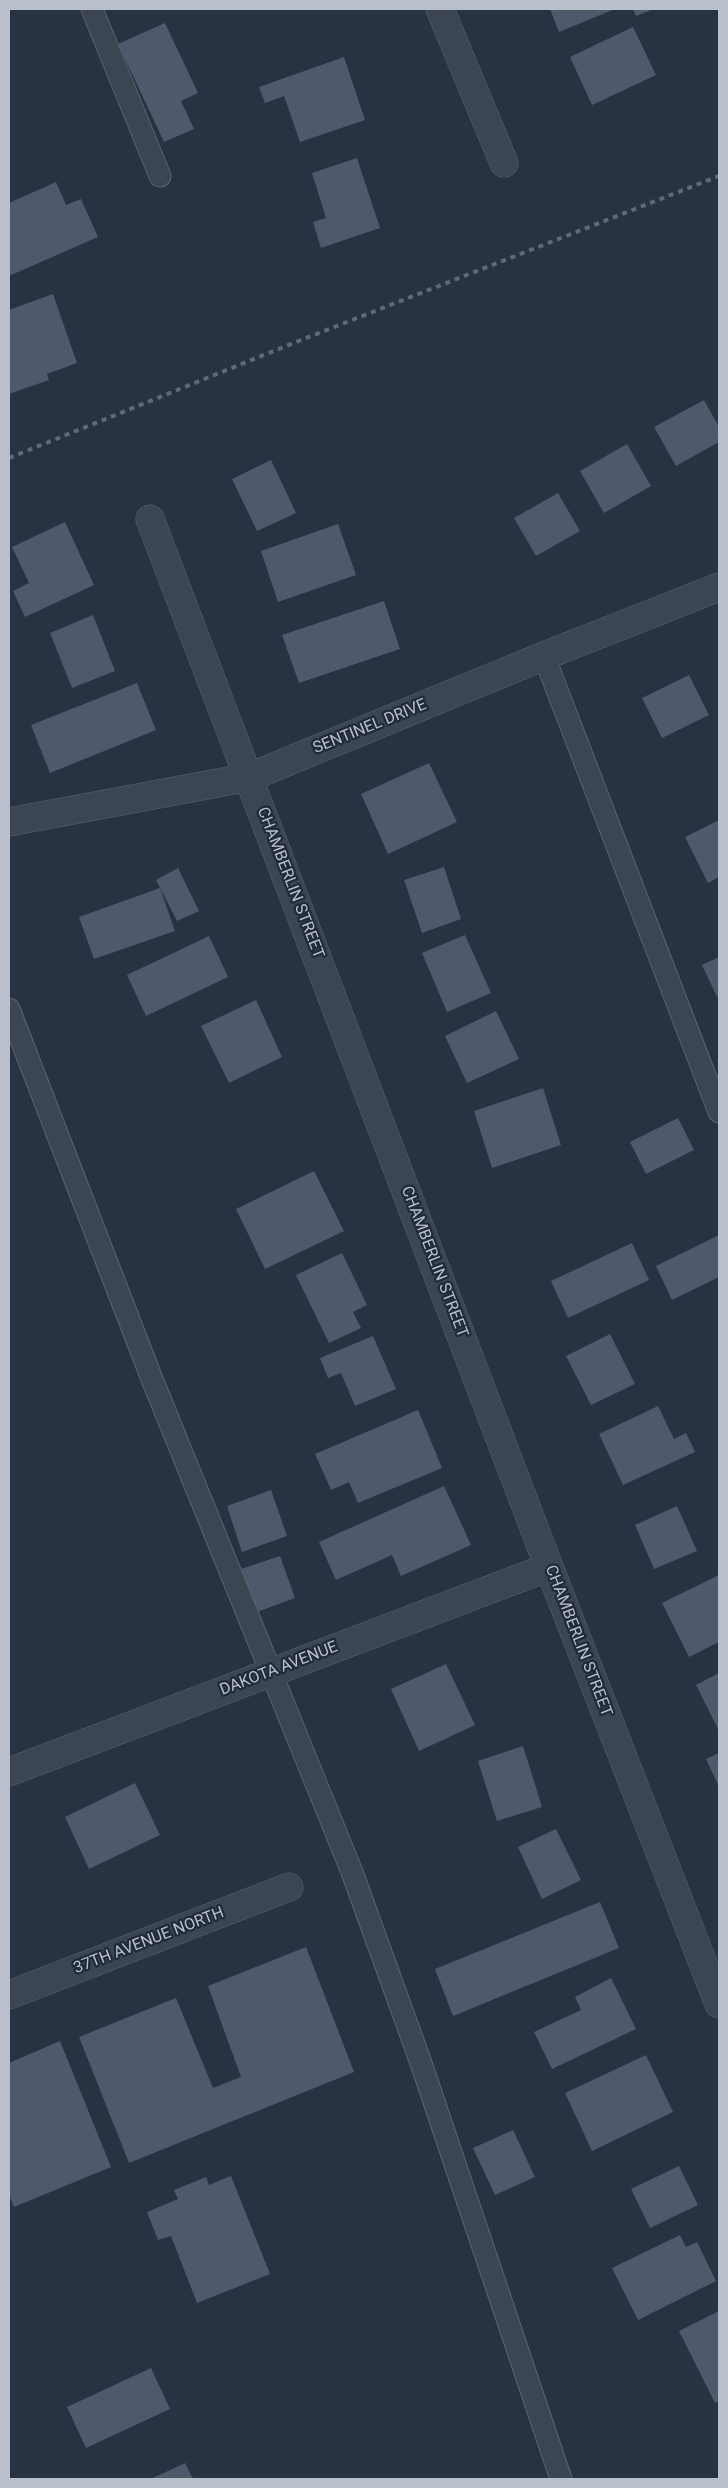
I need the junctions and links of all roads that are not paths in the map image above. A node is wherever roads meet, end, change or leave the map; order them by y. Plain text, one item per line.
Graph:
1 (92, 9) edge
2 (440, 9) edge
3 (504, 163) dead end
4 (160, 176) dead end
5 (150, 519) dead end
6 (719, 587) edge
7 (544, 656) junction
8 (250, 776) junction
9 (9, 822) edge
10 (9, 1009) edge
11 (719, 1112) edge
12 (549, 1567) junction
13 (270, 1672) junction
14 (9, 1772) edge
15 (289, 1888) dead end
16 (9, 1996) edge
17 (719, 2004) edge
18 (561, 2479) edge

1 - 4 lane
2 - 3 street
5 - 8 street, CHAMBERLIN STREET
6 - 7 street, SENTINEL DRIVE
7 - 8 street, SENTINEL DRIVE
7 - 11 lane
8 - 9 street, SENTINEL DRIVE
8 - 12 street, CHAMBERLIN STREET
10 - 13 lane
12 - 13 street, DAKOTA AVENUE
12 - 17 street, CHAMBERLIN STREET
13 - 14 street, DAKOTA AVENUE
13 - 18 lane
15 - 16 street, 37TH AVENUE NORTH

